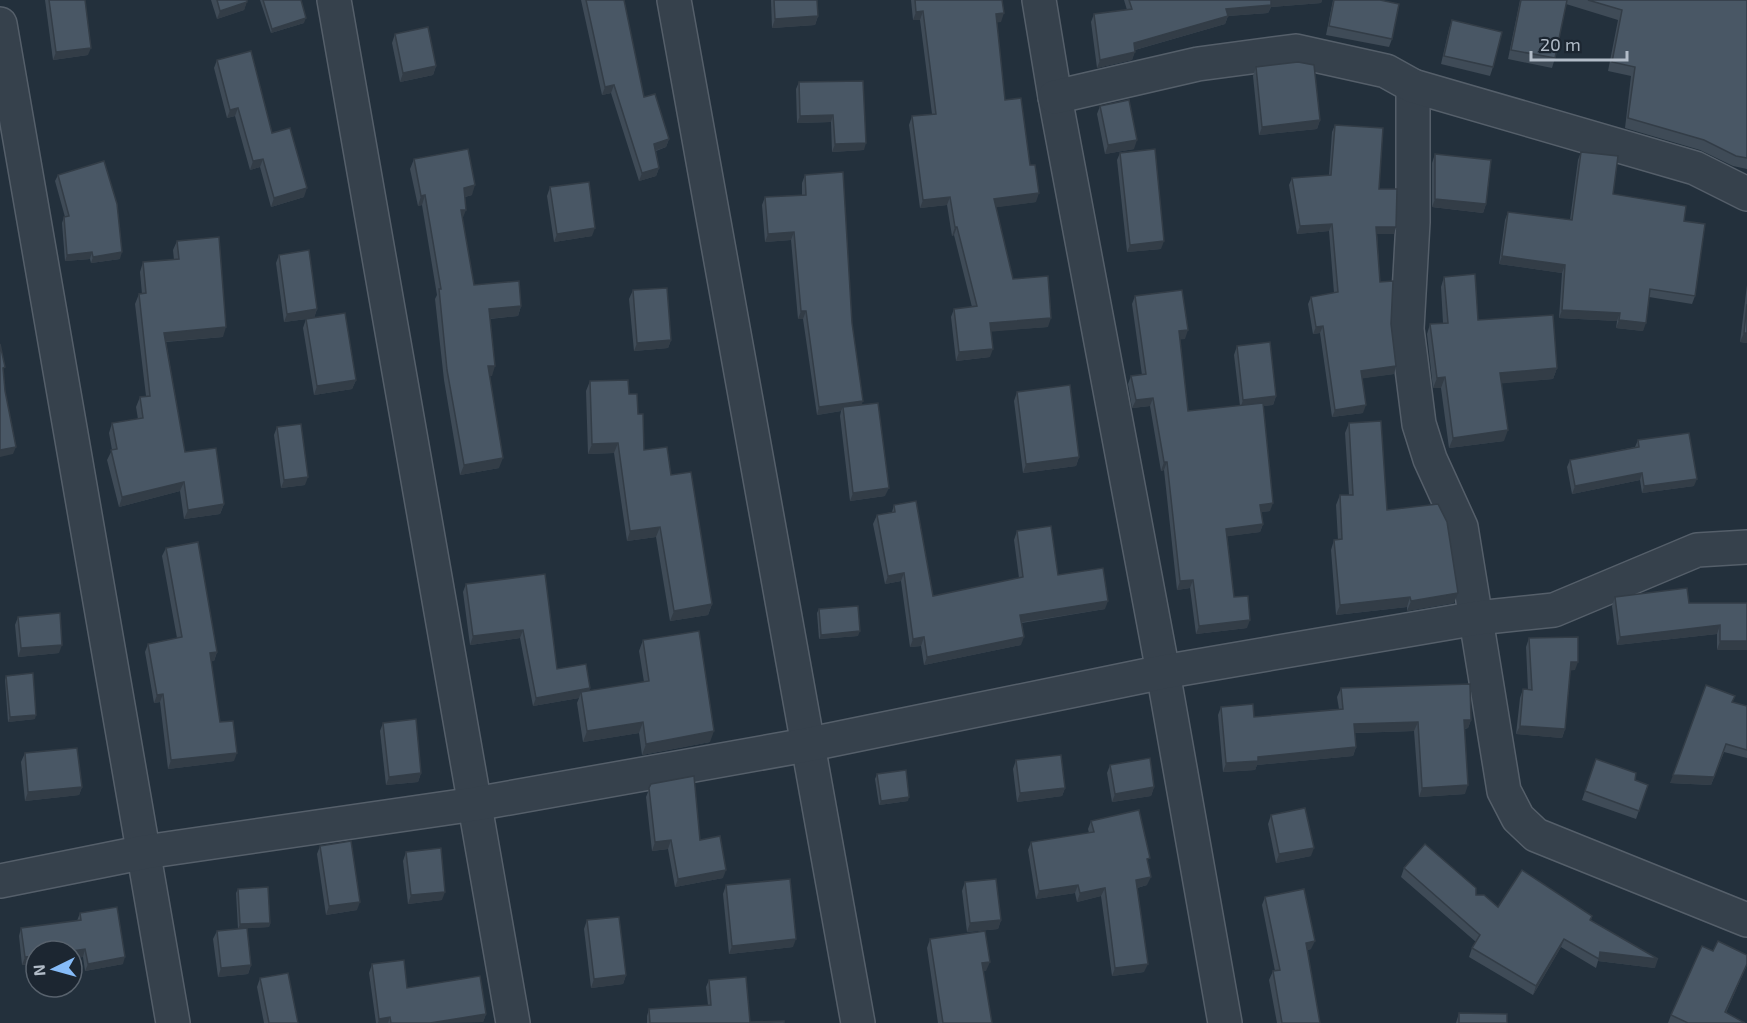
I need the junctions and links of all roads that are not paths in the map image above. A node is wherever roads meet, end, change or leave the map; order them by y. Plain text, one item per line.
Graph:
1 (334, 0) edge
2 (674, 0) edge
3 (1039, 0) edge
4 (0, 24) edge
5 (1413, 86) junction
6 (1054, 97) junction
7 (1747, 194) edge
8 (1747, 547) edge
9 (1477, 618) junction
10 (1163, 672) junction
11 (806, 745) junction
12 (475, 804) junction
13 (145, 852) junction
14 (0, 881) edge
15 (1747, 920) edge
16 (173, 1023) edge
17 (513, 1023) edge
18 (858, 1023) edge
19 (1225, 1023) edge

1 - 12 street
2 - 11 street
3 - 6 street
4 - 13 street
5 - 6 street
5 - 7 street
5 - 9 street
6 - 10 street
8 - 9 street
9 - 10 street
9 - 15 street
10 - 11 street
10 - 19 street
11 - 12 street
11 - 18 street
12 - 13 street
12 - 17 street
13 - 14 street
13 - 16 street

